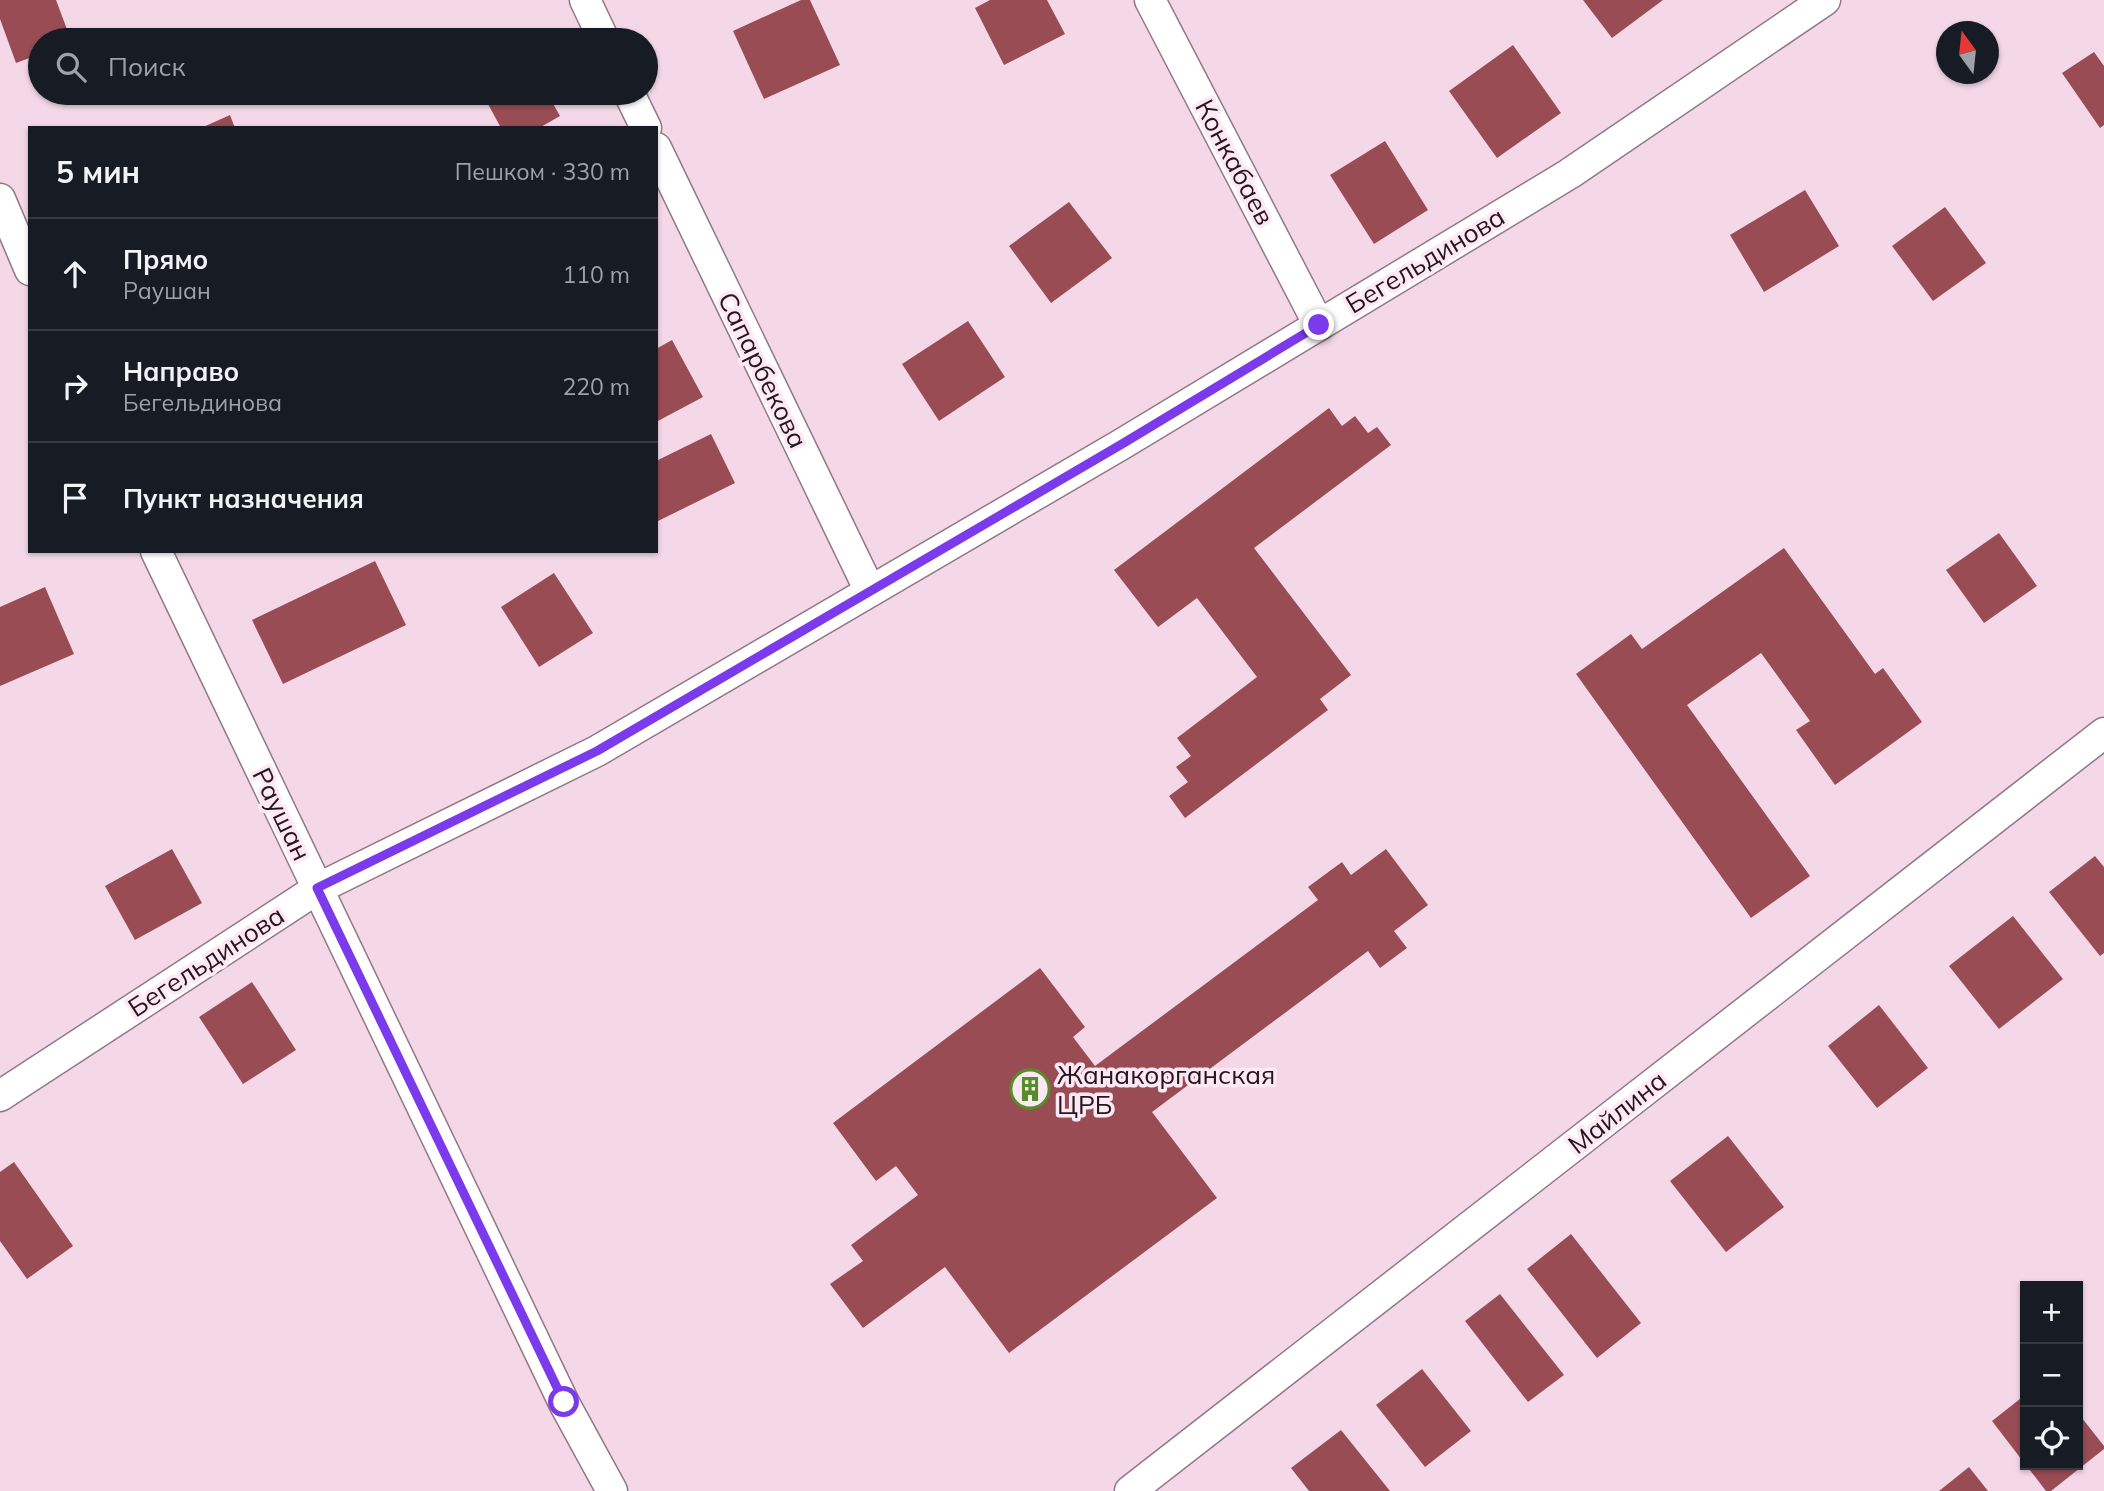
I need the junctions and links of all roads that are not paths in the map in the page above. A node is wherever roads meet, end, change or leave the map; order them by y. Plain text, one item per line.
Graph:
1 (585, 0) edge
2 (1150, 0) edge
3 (1825, 0) edge
4 (598, 28) edge
5 (635, 105) edge
6 (645, 126) edge
7 (658, 152) edge
8 (0, 199) edge
9 (28, 265) edge
10 (1319, 325) junction
11 (157, 553) edge
12 (870, 591) junction
13 (2104, 733) edge
14 (317, 888) junction
15 (0, 1096) edge
16 (612, 1491) edge
17 (1130, 1491) edge

1 - 4 street
2 - 10 street, Конкабаев
3 - 10 street, Бегельдинова
5 - 6 street
7 - 12 street, Сапарбекова
8 - 9 street
10 - 12 street, Бегельдинова
11 - 14 street, Раушан
12 - 14 street, Бегельдинова
13 - 17 street, Майлина
14 - 15 street, Бегельдинова
14 - 16 street, Раушан

